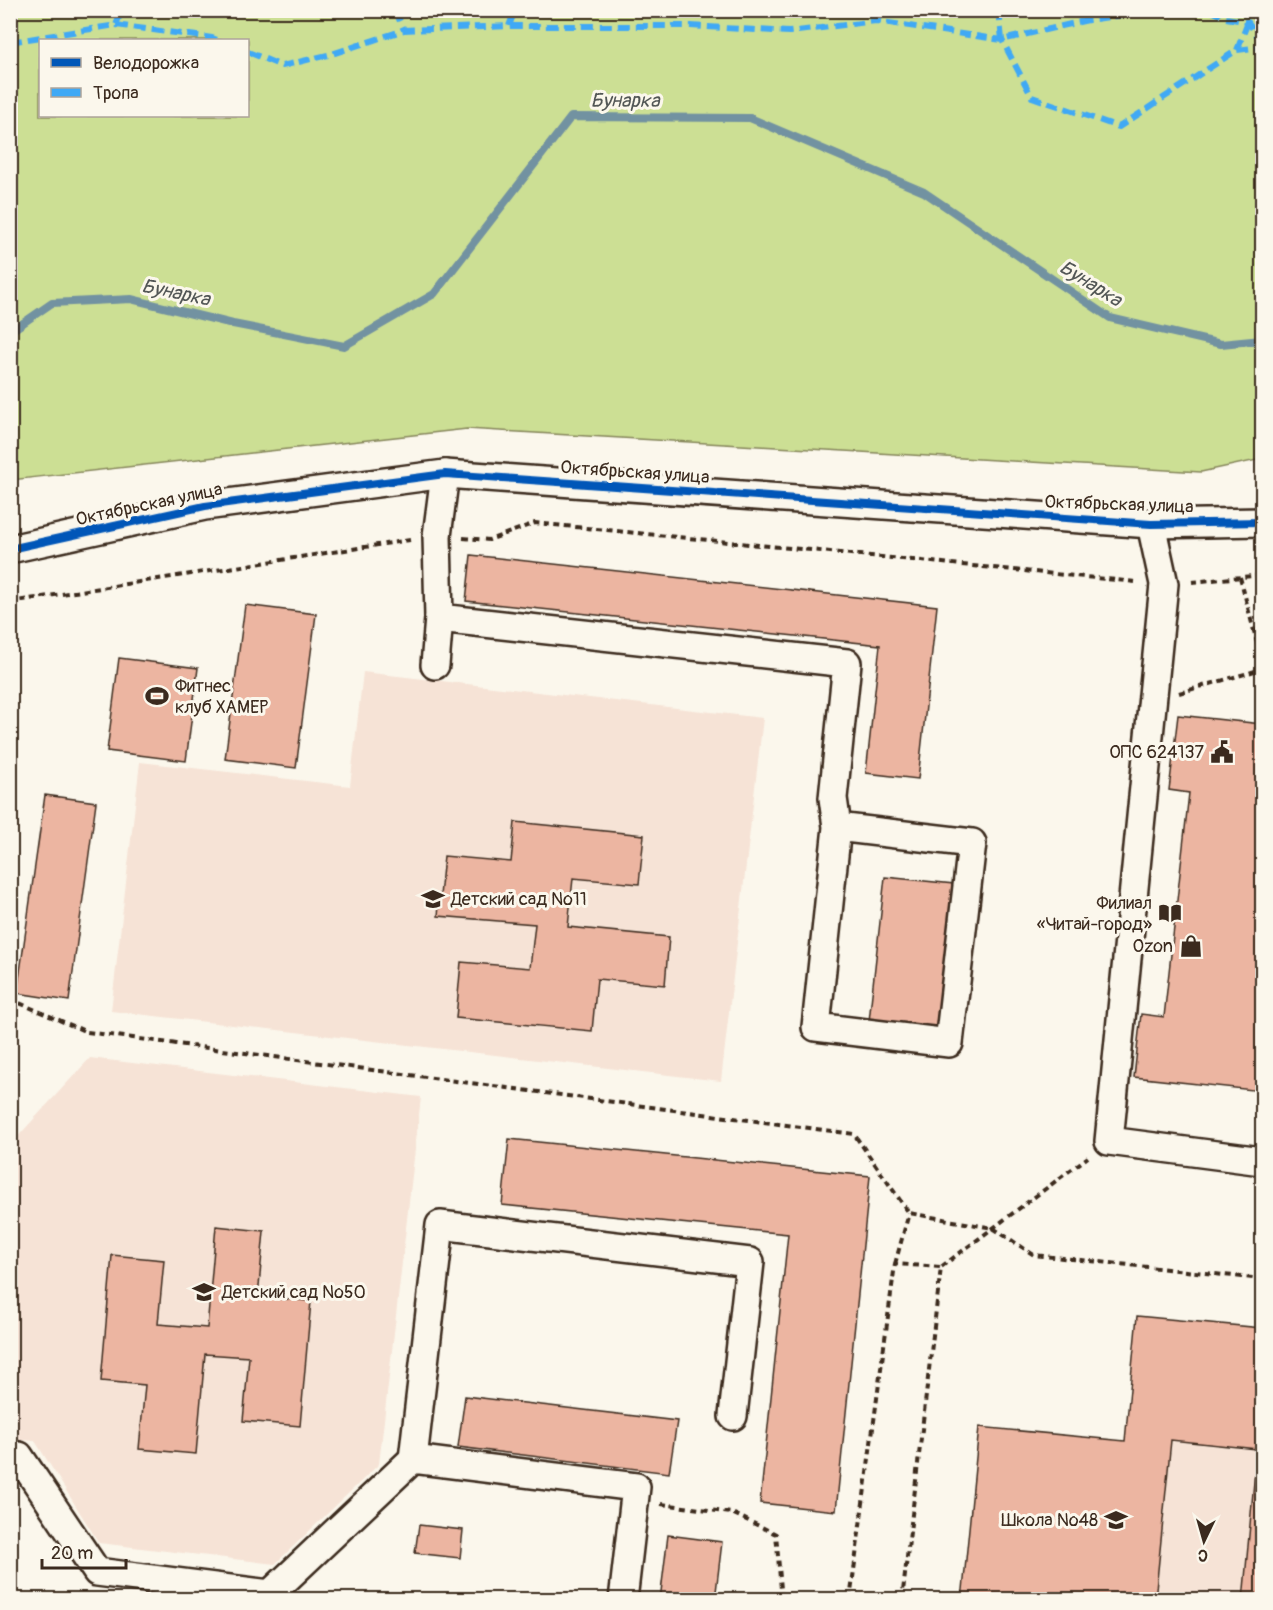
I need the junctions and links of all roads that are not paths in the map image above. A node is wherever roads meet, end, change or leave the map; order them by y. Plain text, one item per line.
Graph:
1 (445, 474) junction
2 (1263, 522) edge
3 (1151, 524) junction
4 (10, 549) edge
5 (439, 618) junction
6 (435, 665) dead end
7 (837, 827) junction
8 (1263, 1161) edge
9 (733, 1416) dead end
10 (10, 1455) edge
11 (413, 1459) junction
12 (271, 1597) edge
13 (623, 1599) edge

1 - 3 street, Октябрьская улица
1 - 4 street, Октябрьская улица
1 - 5 street
2 - 3 street, Октябрьская улица
3 - 8 street
5 - 6 street
5 - 7 street
7 - 7 street
9 - 11 street
10 - 12 street
11 - 12 street
11 - 13 street

